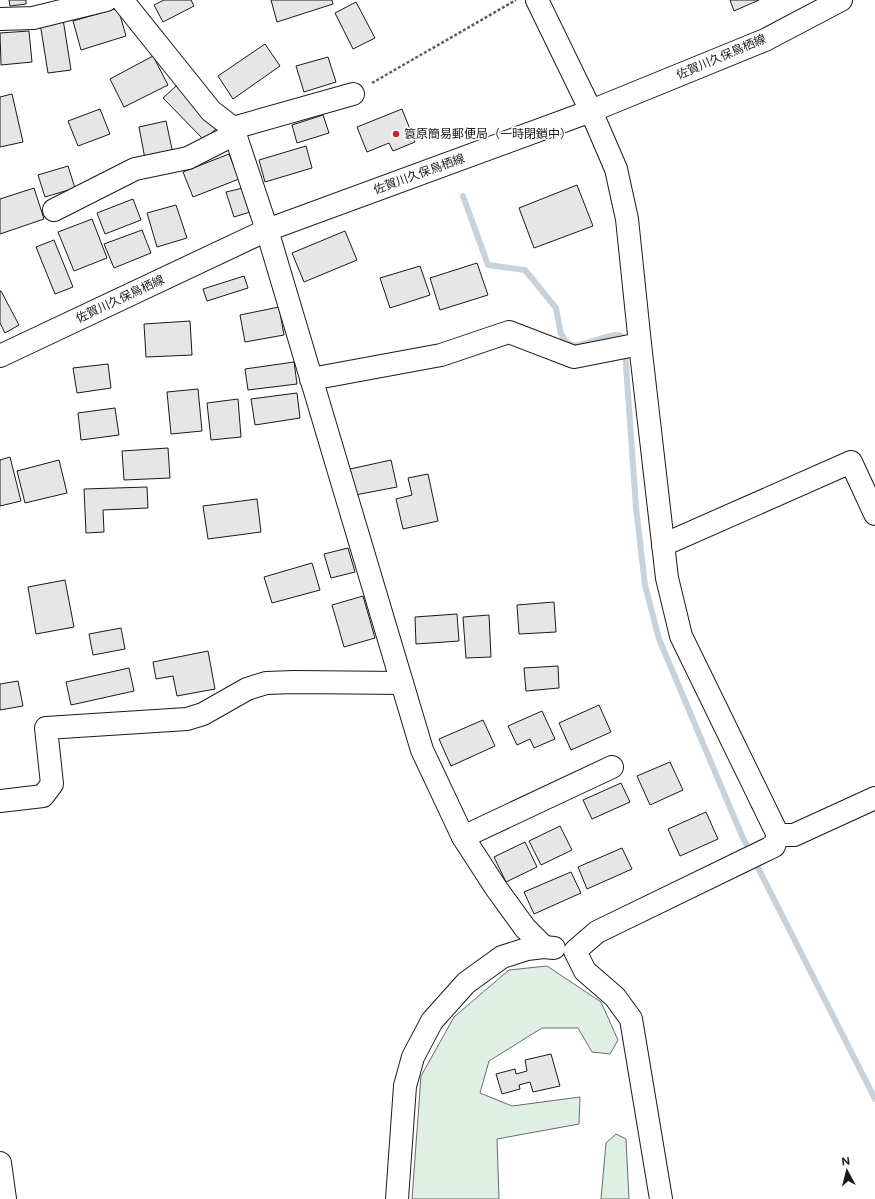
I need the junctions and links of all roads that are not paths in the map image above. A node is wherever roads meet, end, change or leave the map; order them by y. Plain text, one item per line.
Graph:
1 (106, 0) edge
2 (122, 0) edge
3 (537, 0) edge
4 (841, 0) edge
5 (0, 19) edge
6 (353, 94) road end
7 (592, 111) junction
8 (233, 128) junction
9 (54, 210) dead end
10 (267, 230) junction
11 (640, 344) junction
12 (0, 356) edge
13 (311, 379) junction
14 (875, 514) edge
15 (663, 545) junction
16 (402, 683) junction
17 (612, 767) dead end
18 (875, 798) edge
19 (0, 801) edge
20 (778, 835) junction
21 (463, 837) junction
22 (544, 947) junction
23 (575, 951) junction
24 (0, 1163) edge
25 (5, 1199) edge
26 (397, 1199) edge
27 (661, 1199) edge

1 - 5 street
2 - 8 street
3 - 7 street
4 - 7 street, 佐賀川久保鳥栖線
6 - 8 street
7 - 10 street, 佐賀川久保鳥栖線
7 - 11 street
8 - 9 street
8 - 10 street
10 - 12 street, 佐賀川久保鳥栖線
10 - 13 street
11 - 13 street
11 - 15 street
13 - 16 street
14 - 15 street
15 - 20 street
16 - 19 street
16 - 21 street
17 - 21 street
18 - 20 street
20 - 23 street
21 - 22 street
22 - 23 street
22 - 26 street
23 - 27 street
24 - 25 street

